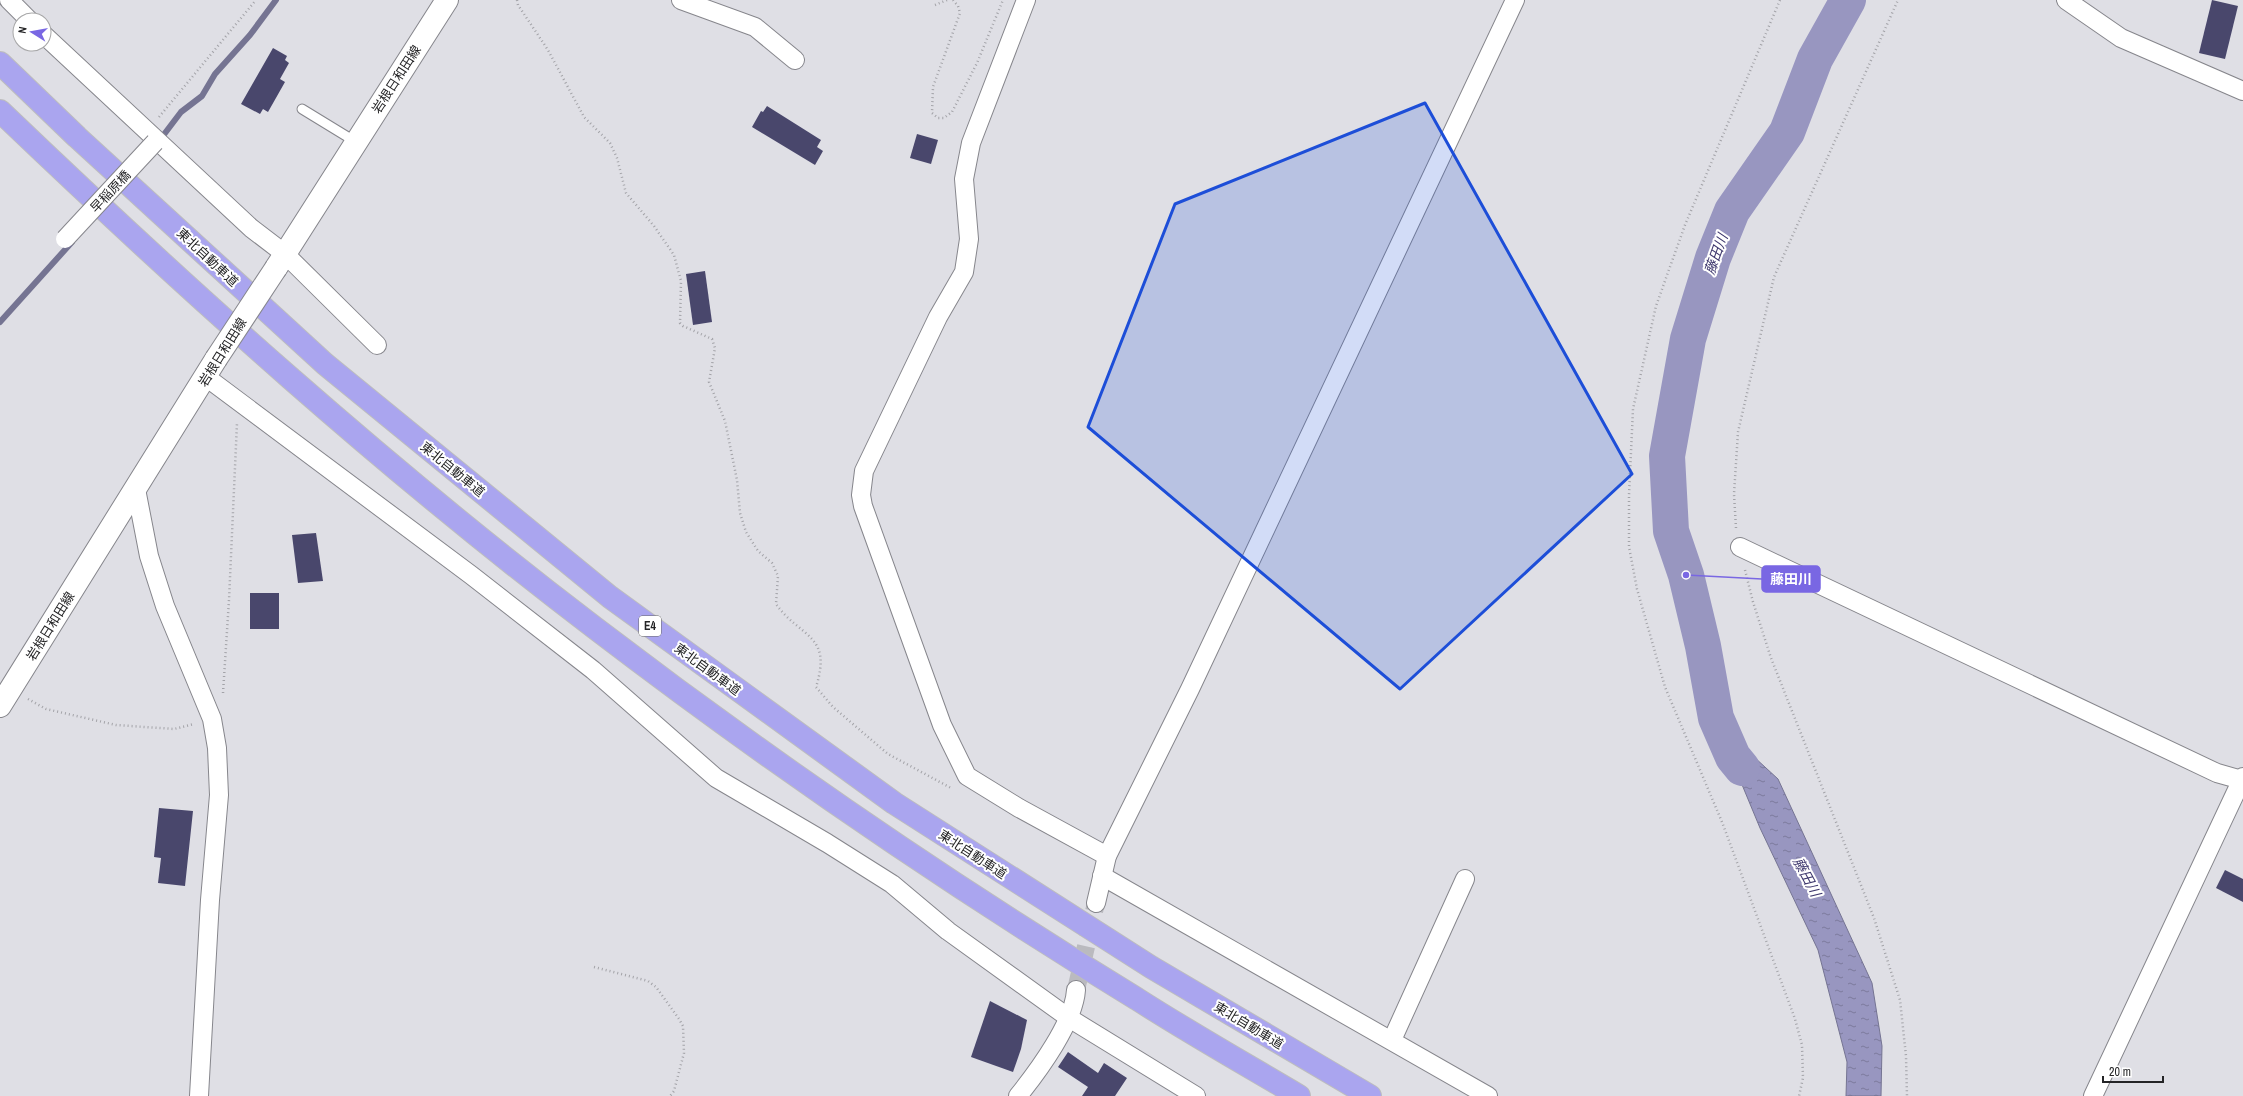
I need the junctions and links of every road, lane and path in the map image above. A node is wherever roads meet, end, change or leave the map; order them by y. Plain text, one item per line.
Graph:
1 (9, 0) edge
2 (256, 0) edge
3 (447, 0) edge
4 (517, 0) edge
5 (681, 0) edge
6 (947, 0) edge
7 (953, 0) edge
8 (1003, 0) edge
9 (1026, 0) edge
10 (1515, 0) edge
11 (1780, 0) edge
12 (1898, 0) edge
13 (2066, 0) edge
14 (935, 5) dead end
15 (21, 12) edge
16 (52, 43) edge
17 (795, 60) dead end
18 (0, 63) edge
19 (2243, 91) edge
20 (302, 109) dead end
21 (0, 111) edge
22 (152, 136) junction
23 (356, 142) junction
24 (65, 239) dead end
25 (280, 261) junction
26 (377, 346) dead end
27 (210, 368) junction
28 (136, 489) junction
29 (1740, 547) junction
30 (3, 693) edge
31 (2242, 779) edge
32 (953, 789) dead end
33 (1107, 856) junction
34 (1102, 876) junction
35 (1465, 880) dead end
36 (1096, 903) tunnel mouth
37 (594, 967) dead end
38 (1076, 990) tunnel mouth
39 (1069, 1018) junction
40 (1392, 1040) junction
41 (199, 1096) edge
42 (670, 1096) edge
43 (1018, 1096) edge
44 (1196, 1096) edge
45 (1299, 1096) edge
46 (1370, 1096) edge
47 (1488, 1096) edge
48 (1798, 1096) edge
49 (1907, 1096) edge
50 (2093, 1096) edge

1 - 15 street
2 - 22 path
3 - 23 main road, 岩根日和田線
4 - 32 path
5 - 17 street
6 - 14 path
7 - 8 path
9 - 33 street
10 - 33 street
11 - 48 path
12 - 29 path
13 - 19 street
16 - 22 street
18 - 46 highway, 東北自動車道 / E4
20 - 23 lane
21 - 45 highway
22 - 24 street, 早稲原橋, bridge
22 - 25 street
23 - 25 main road, 岩根日和田線
25 - 26 street
25 - 27 main road, 岩根日和田線, bridge
27 - 28 main road, 岩根日和田線
27 - 39 street
28 - 30 main road, 岩根日和田線
28 - 41 street
29 - 31 street
29 - 49 path
31 - 50 street
33 - 34 street
34 - 36 street
34 - 40 street
35 - 40 street
37 - 42 path
38 - 39 street
39 - 43 street
39 - 44 street
40 - 47 street

